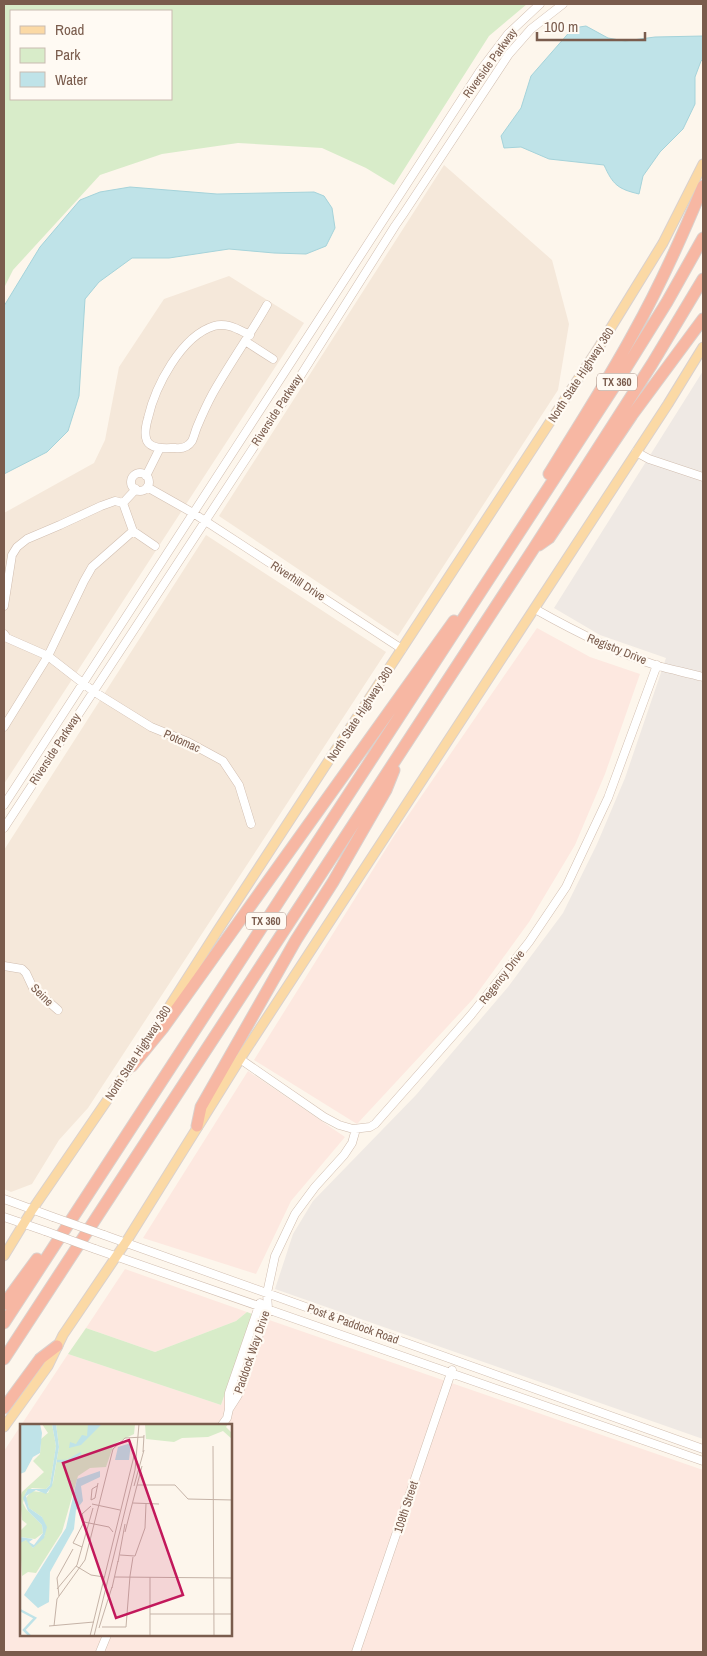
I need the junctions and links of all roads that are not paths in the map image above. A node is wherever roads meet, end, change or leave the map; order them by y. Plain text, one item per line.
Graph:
1 (540, 4) edge
2 (563, 4) edge
3 (703, 164) edge
4 (703, 186) edge
5 (394, 206) junction
6 (404, 213) junction
7 (703, 238) edge
8 (703, 279) edge
9 (268, 305) dead end
10 (703, 319) edge
11 (247, 338) junction
12 (703, 347) edge
13 (272, 359) dead end
14 (160, 448) junction
15 (636, 452) junction
16 (146, 476) junction
17 (703, 477) edge
18 (147, 487) junction
19 (136, 489) junction
20 (123, 503) junction
21 (193, 513) junction
22 (204, 521) junction
23 (526, 523) junction
24 (133, 532) junction
25 (155, 546) dead end
26 (534, 548) junction
27 (480, 593) junction
28 (4, 606) edge
29 (535, 608) junction
30 (4, 635) edge
31 (402, 649) junction
32 (48, 656) junction
33 (657, 665) junction
34 (703, 677) edge
35 (83, 683) junction
36 (93, 690) junction
37 (4, 727) edge
38 (404, 745) junction
39 (4, 805) edge
40 (251, 824) dead end
41 (4, 828) edge
42 (4, 966) edge
43 (58, 1010) dead end
44 (240, 1059) junction
45 (132, 1066) junction
46 (198, 1126) junction
47 (356, 1129) junction
48 (4, 1199) edge
49 (32, 1210) junction
50 (4, 1217) edge
51 (23, 1224) junction
52 (126, 1242) junction
53 (51, 1250) junction
54 (4, 1256) edge
55 (116, 1256) junction
56 (266, 1293) junction
57 (4, 1304) edge
58 (258, 1306) junction
59 (268, 1308) junction
60 (4, 1323) edge
61 (57, 1346) junction
62 (4, 1359) edge
63 (455, 1361) junction
64 (451, 1373) junction
65 (4, 1408) edge
66 (229, 1409) junction
67 (623, 1421) junction
68 (222, 1424) edge
69 (4, 1427) edge
70 (619, 1432) junction
71 (703, 1449) edge
72 (703, 1461) edge
73 (106, 1636) edge
74 (100, 1652) edge
75 (356, 1652) edge

1 - 5 street, Riverside Parkway
2 - 6 street, Riverside Parkway
3 - 31 main road, North State Highway 360
4 - 23 highway
5 - 6 street
5 - 21 street, Riverside Parkway
6 - 22 street, Riverside Parkway
7 - 23 highway, TX 360
8 - 26 highway, TX 360
9 - 11 street
10 - 26 highway
11 - 13 street
11 - 14 street
11 - 14 street
12 - 15 main road
14 - 16 street
15 - 17 street
15 - 29 main road
16 - 18 street
16 - 19 street
18 - 19 street
18 - 21 street, Riverhill Drive
19 - 20 street
20 - 24 street
20 - 28 street
21 - 22 street, Riverhill Drive
21 - 35 street, Riverside Parkway
22 - 31 street, Riverhill Drive
22 - 36 street, Riverside Parkway
23 - 27 highway, TX 360
24 - 25 street
24 - 32 street
26 - 38 highway, TX 360
27 - 45 highway
27 - 53 highway, TX 360
29 - 33 street, Registry Drive
29 - 44 main road
30 - 32 street, Potomac
31 - 45 main road, North State Highway 360
32 - 35 street, Potomac
32 - 37 street
33 - 34 street, Registry Drive
33 - 47 street, Regency Drive
35 - 36 street, Potomac
35 - 39 street, Riverside Parkway
36 - 40 street, Potomac
36 - 41 street, Riverside Parkway
38 - 46 highway
38 - 62 highway, TX 360
42 - 43 street, Seine
44 - 46 main road
44 - 47 street
45 - 49 main road, North State Highway 360
46 - 52 main road
47 - 56 street, Paddock Way Drive
48 - 49 street, Post & Paddock Road
49 - 51 main road, North State Highway 360
49 - 52 street, Post & Paddock Road, bridge
50 - 51 street, Post & Paddock Road
51 - 54 main road, North State Highway 360
51 - 55 street, Post & Paddock Road, bridge
52 - 55 main road
52 - 56 street, Post & Paddock Road
53 - 57 highway
53 - 60 highway, TX 360
55 - 58 street, Post & Paddock Road
55 - 61 main road
56 - 58 street, Paddock Way Drive
56 - 59 street, Paddock Way Drive
56 - 63 street, Post & Paddock Road
58 - 59 street, Post & Paddock Road
58 - 66 street, Paddock Way Drive
59 - 64 street, Post & Paddock Road
59 - 66 street, Paddock Way Drive
61 - 65 highway
61 - 69 main road
63 - 64 street, 109th Street
63 - 67 street, Post & Paddock Road
64 - 70 street, Post & Paddock Road
64 - 75 street, 109th Street
66 - 68 street, Paddock Way Drive
67 - 70 street
67 - 71 street, Post & Paddock Road
70 - 72 street, Post & Paddock Road
73 - 74 street

